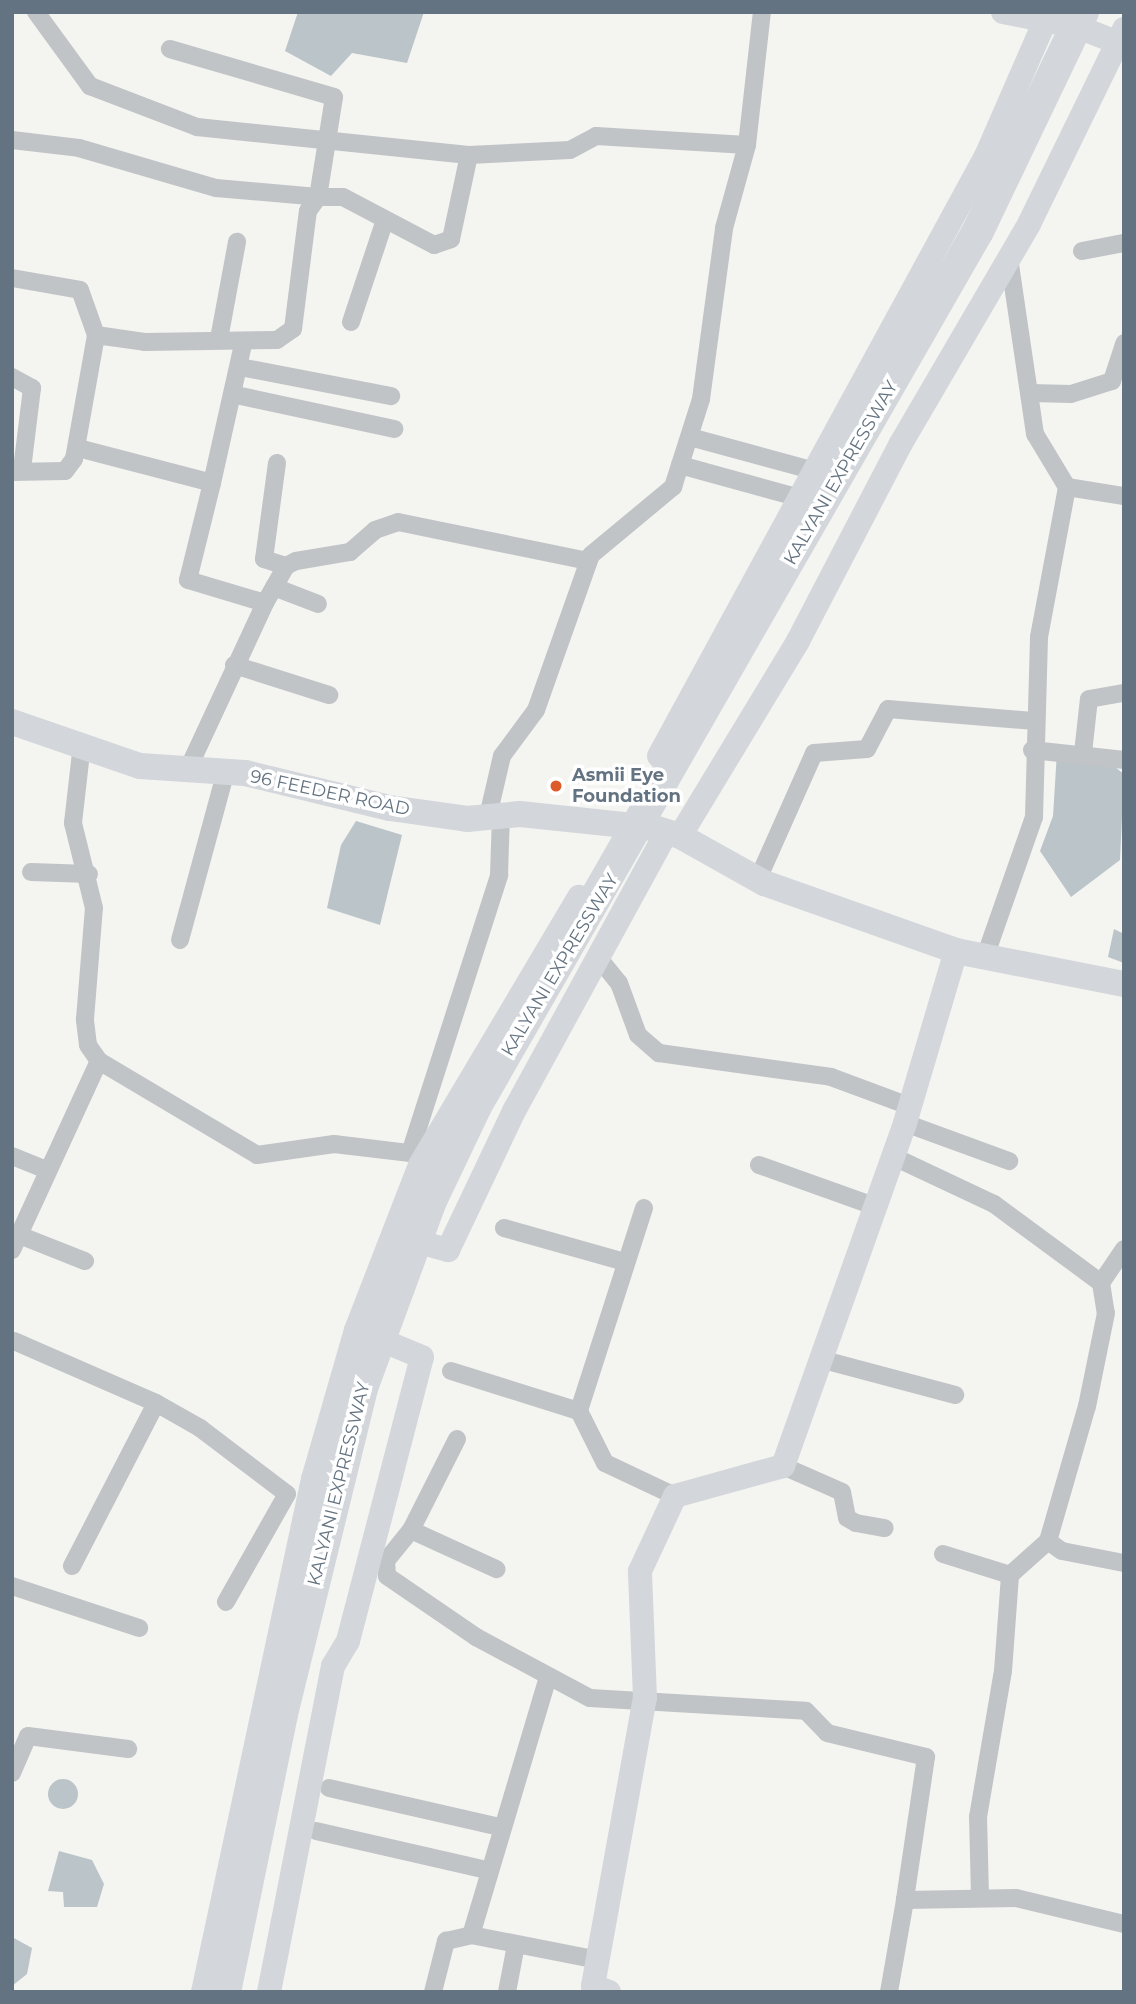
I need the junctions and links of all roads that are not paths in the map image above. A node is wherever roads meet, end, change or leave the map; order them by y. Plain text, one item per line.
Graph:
1 (36, 12) edge
2 (761, 12) edge
3 (1003, 12) edge
4 (1047, 18) edge
5 (1080, 20) edge
6 (1122, 39) edge
7 (170, 48) dead end
8 (12, 140) edge
9 (328, 144) junction
10 (747, 145) junction
11 (469, 156) junction
12 (318, 197) junction
13 (385, 220) junction
14 (237, 242) dead end
15 (1124, 243) edge
16 (1082, 251) dead end
17 (1009, 257) junction
18 (12, 278) edge
19 (351, 322) dead end
20 (96, 335) junction
21 (219, 339) junction
22 (243, 344) junction
23 (1124, 344) edge
24 (240, 367) junction
25 (12, 377) edge
26 (1030, 393) junction
27 (236, 395) junction
28 (391, 396) dead end
29 (394, 429) dead end
30 (690, 438) junction
31 (78, 449) junction
32 (277, 463) dead end
33 (680, 465) junction
34 (17, 471) edge
35 (815, 471) junction
36 (212, 483) junction
37 (1067, 487) junction
38 (1124, 496) edge
39 (800, 498) junction
40 (588, 561) junction
41 (286, 566) junction
42 (270, 595) junction
43 (318, 604) dead end
44 (234, 664) junction
45 (1124, 693) edge
46 (330, 695) dead end
47 (1033, 721) junction
48 (12, 722) edge
49 (82, 744) junction
50 (1032, 750) junction
51 (1083, 753) junction
52 (1124, 760) edge
53 (188, 769) junction
54 (225, 774) junction
55 (494, 815) junction
56 (621, 823) junction
57 (667, 832) junction
58 (32, 872) dead end
59 (89, 874) junction
60 (758, 879) junction
61 (180, 940) dead end
62 (956, 951) junction
63 (985, 957) junction
64 (601, 961) junction
65 (1124, 984) edge
66 (99, 1061) junction
67 (907, 1115) junction
68 (12, 1156) edge
69 (892, 1156) junction
70 (1009, 1161) dead end
71 (760, 1165) dead end
72 (47, 1170) junction
73 (874, 1206) junction
74 (644, 1208) dead end
75 (504, 1228) dead end
76 (391, 1235) junction
77 (15, 1242) edge
78 (1124, 1249) edge
79 (85, 1261) dead end
80 (625, 1262) junction
81 (1101, 1283) junction
82 (356, 1330) junction
83 (13, 1342) edge
84 (820, 1359) junction
85 (451, 1371) dead end
86 (955, 1395) dead end
87 (156, 1403) junction
88 (579, 1411) junction
89 (457, 1439) dead end
90 (783, 1466) junction
91 (675, 1496) junction
92 (886, 1528) dead end
93 (411, 1530) junction
94 (1048, 1541) junction
95 (943, 1554) dead end
96 (1124, 1563) edge
97 (72, 1566) dead end
98 (496, 1569) dead end
99 (1010, 1575) junction
100 (12, 1586) edge
101 (226, 1602) dead end
102 (139, 1628) dead end
103 (548, 1677) junction
104 (645, 1698) junction
105 (128, 1749) dead end
106 (12, 1773) edge
107 (329, 1788) dead end
108 (499, 1827) junction
109 (316, 1832) dead end
110 (486, 1870) junction
111 (980, 1897) junction
112 (905, 1900) junction
113 (1124, 1924) edge
114 (471, 1935) junction
115 (516, 1945) junction
116 (598, 1960) junction
117 (203, 1992) edge
118 (225, 1992) edge
119 (269, 1992) edge
120 (433, 1992) edge
121 (507, 1992) edge
122 (609, 1992) edge
123 (889, 1992) edge

1 - 9 street
2 - 10 street
3 - 4 street
4 - 5 street
4 - 35 street, KALYANI EXPRESSWAY
5 - 6 street
5 - 118 highway, KALYANI EXPRESSWAY
6 - 17 street
7 - 9 street
8 - 12 street
9 - 11 street
9 - 12 street
10 - 11 street
10 - 30 street
11 - 13 street
12 - 13 street
12 - 22 street
13 - 19 street
14 - 21 street
15 - 16 street
17 - 26 street
17 - 57 street
18 - 20 street
20 - 21 street
20 - 31 street
21 - 22 street
22 - 24 street
23 - 26 street
24 - 27 street
24 - 28 street
25 - 34 street
26 - 37 street
27 - 29 street
27 - 36 street
30 - 33 street
30 - 35 street
31 - 34 street
31 - 36 street
32 - 41 street
33 - 39 street
33 - 40 street
35 - 39 street, KALYANI EXPRESSWAY
36 - 42 street
37 - 38 street
37 - 47 street
39 - 56 street, KALYANI EXPRESSWAY
40 - 41 street
40 - 55 street
41 - 42 street
42 - 43 street
42 - 44 street
44 - 46 street
44 - 53 street
45 - 51 street
47 - 50 street
47 - 60 street
48 - 49 main road, 96 FEEDER ROAD
49 - 53 main road, 96 FEEDER ROAD
49 - 59 street
50 - 51 street
50 - 63 street
51 - 52 street
53 - 54 main road, 96 FEEDER ROAD
54 - 55 main road, 96 FEEDER ROAD
54 - 61 street
55 - 56 main road, 96 FEEDER ROAD
55 - 66 street
56 - 57 main road, 96 FEEDER ROAD
56 - 76 street, KALYANI EXPRESSWAY
57 - 60 main road
57 - 64 street
58 - 59 street
59 - 66 street
60 - 62 main road
62 - 63 main road
62 - 67 street
63 - 65 main road
64 - 67 street
64 - 76 street
66 - 72 street
67 - 69 street
67 - 70 street
68 - 72 street
69 - 73 street
69 - 81 street
71 - 73 street
72 - 77 street
73 - 84 street
74 - 80 street
75 - 80 street
76 - 82 street, KALYANI EXPRESSWAY
77 - 79 street
78 - 81 street
80 - 88 street
81 - 94 street
82 - 117 street, KALYANI EXPRESSWAY
82 - 119 street
83 - 87 street
84 - 86 street
84 - 90 street
85 - 88 street
87 - 97 street
87 - 101 street
88 - 91 street
89 - 93 street
90 - 91 street
90 - 92 street
91 - 104 street
93 - 98 street
93 - 103 street
94 - 96 street
94 - 99 street
95 - 99 street
99 - 111 street
100 - 102 street
103 - 104 street
103 - 108 street
104 - 112 street
104 - 116 street
105 - 106 street
107 - 108 street
108 - 110 street
109 - 110 street
110 - 114 street
111 - 112 street
111 - 113 street
112 - 123 street
114 - 115 street
114 - 120 street
115 - 116 street
115 - 121 street
116 - 122 street

